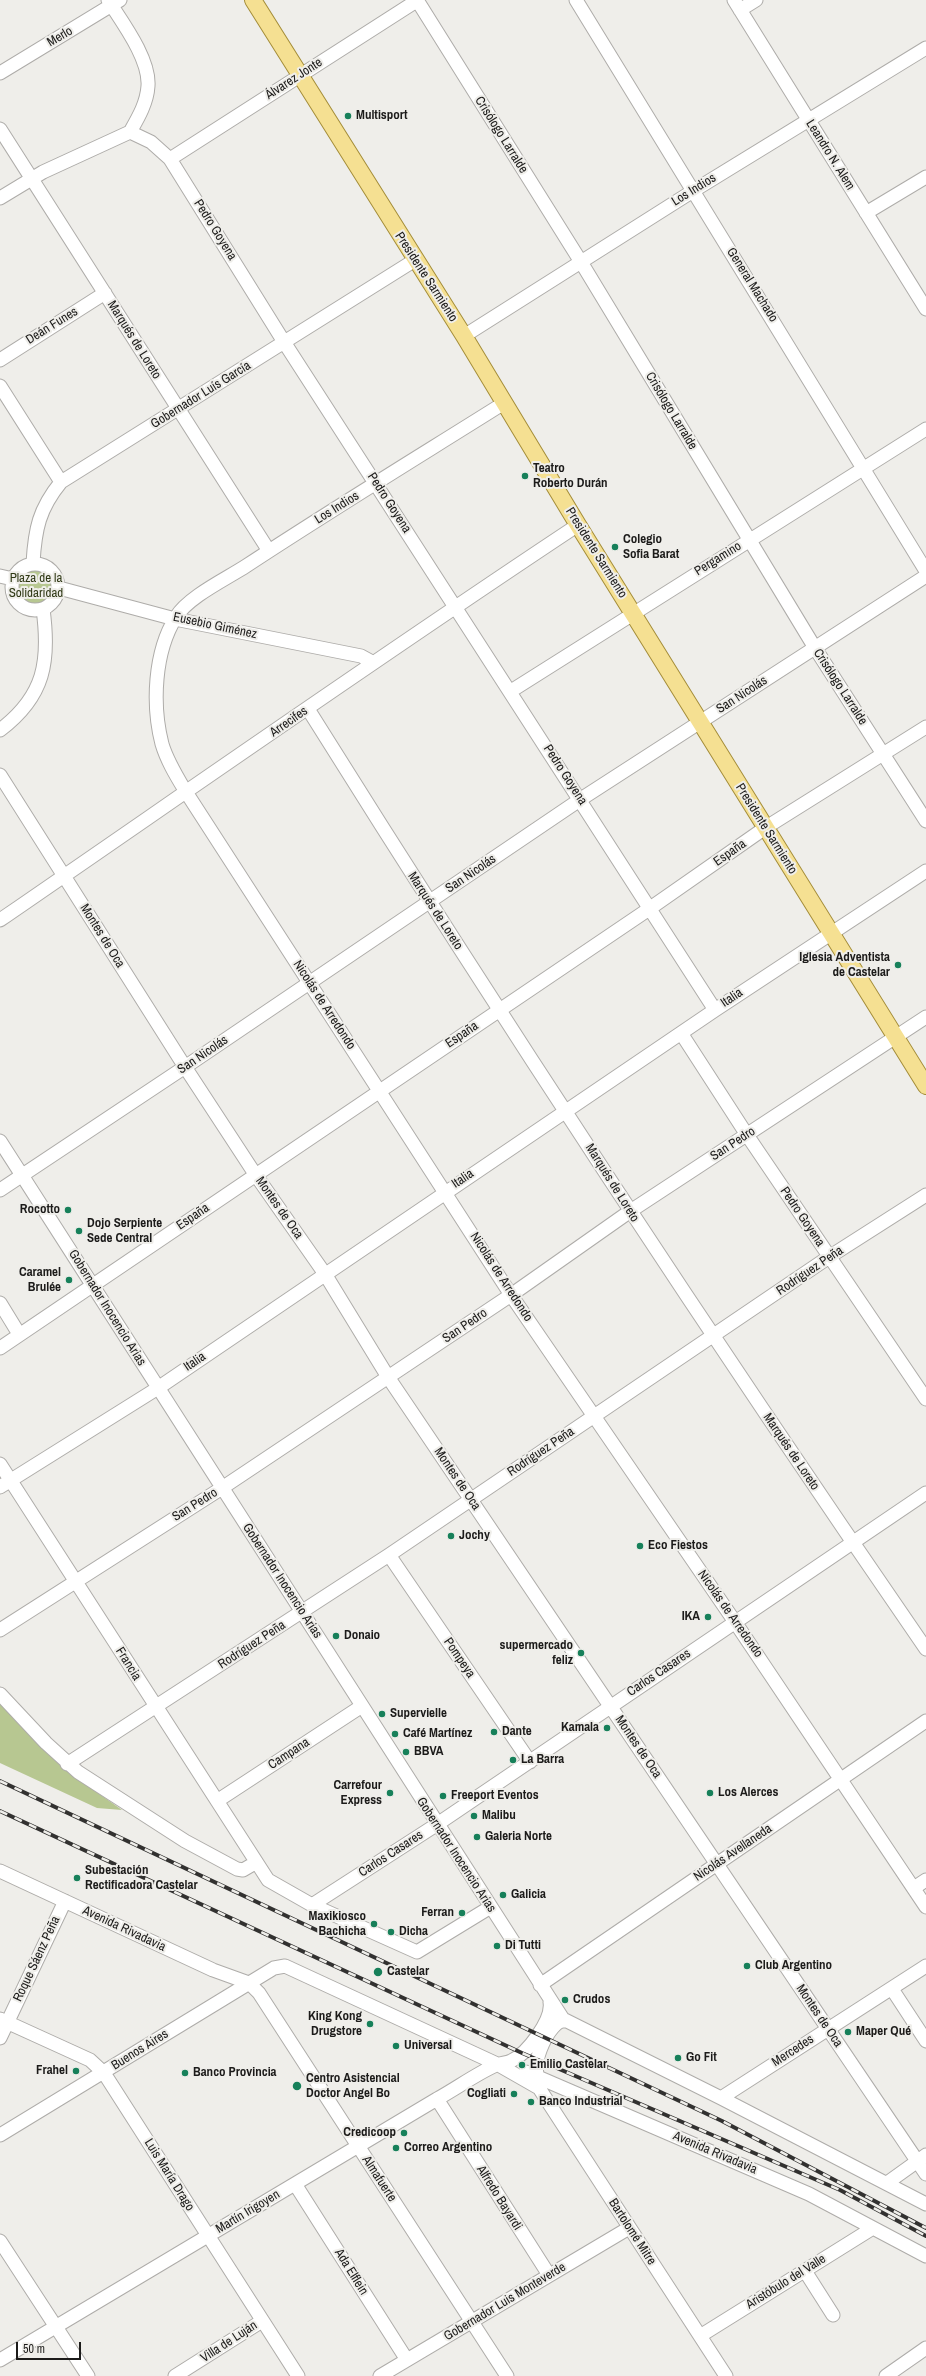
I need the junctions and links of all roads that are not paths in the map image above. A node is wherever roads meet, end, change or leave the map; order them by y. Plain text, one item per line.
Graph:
1 (253, 0) edge
2 (418, 0) edge
3 (576, 0) edge
4 (756, 0) edge
5 (113, 2) edge
6 (738, 5) edge
7 (926, 48) edge
8 (0, 73) edge
9 (301, 76) junction
10 (809, 120) junction
11 (0, 129) edge
12 (130, 132) junction
13 (170, 159) junction
14 (926, 177) edge
15 (31, 178) junction
16 (693, 191) junction
17 (0, 198) edge
18 (866, 213) junction
19 (415, 260) junction
20 (581, 262) junction
21 (105, 293) junction
22 (925, 305) edge
23 (464, 336) junction
24 (284, 342) junction
25 (0, 360) edge
26 (0, 386) edge
27 (504, 402) junction
28 (178, 410) junction
29 (926, 429) edge
30 (863, 467) junction
31 (61, 482) junction
32 (376, 483) junction
33 (578, 525) junction
34 (749, 539) junction
35 (269, 551) junction
36 (33, 563) junction
37 (926, 571) edge
38 (0, 576) edge
39 (926, 576) edge
40 (13, 579) junction
41 (59, 588) junction
42 (455, 606) junction
43 (42, 609) junction
44 (633, 612) junction
45 (175, 618) junction
46 (815, 648) junction
47 (372, 662) junction
48 (511, 691) junction
49 (308, 709) junction
50 (701, 722) junction
51 (926, 727) edge
52 (0, 730) edge
53 (883, 753) junction
54 (0, 775) edge
55 (186, 792) junction
56 (580, 800) junction
57 (926, 821) edge
58 (765, 828) junction
59 (926, 871) edge
60 (64, 876) junction
61 (429, 902) junction
62 (649, 909) junction
63 (0, 920) edge
64 (830, 932) junction
65 (310, 983) junction
66 (499, 1010) junction
67 (715, 1010) junction
68 (926, 1017) edge
69 (680, 1033) junction
70 (895, 1037) junction
71 (185, 1067) junction
72 (926, 1086) edge
73 (379, 1091) junction
74 (566, 1110) junction
75 (747, 1135) junction
76 (0, 1141) edge
77 (255, 1174) junction
78 (22, 1175) junction
79 (0, 1190) edge
80 (446, 1191) junction
81 (926, 1195) edge
82 (629, 1212) junction
83 (829, 1257) junction
84 (325, 1274) junction
85 (93, 1285) junction
86 (511, 1295) junction
87 (0, 1303) edge
88 (20, 1334) junction
89 (713, 1336) junction
90 (0, 1348) edge
91 (388, 1378) junction
92 (158, 1388) junction
93 (926, 1399) edge
94 (593, 1417) junction
95 (0, 1464) edge
96 (5, 1484) edge
97 (222, 1488) junction
98 (926, 1492) edge
99 (471, 1500) junction
100 (853, 1542) junction
101 (389, 1555) junction
102 (76, 1580) junction
103 (302, 1613) junction
104 (735, 1622) junction
105 (0, 1630) edge
106 (926, 1649) edge
107 (0, 1694) edge
108 (362, 1706) junction
109 (610, 1706) junction
110 (155, 1708) junction
111 (926, 1721) edge
112 (530, 1762) junction
113 (67, 1764) junction
114 (841, 1778) junction
115 (217, 1801) junction
116 (436, 1826) junction
117 (255, 1863) junction
118 (716, 1863) junction
119 (0, 1871) edge
120 (926, 1880) edge
121 (914, 1888) junction
122 (65, 1901) junction
123 (312, 1905) junction
124 (926, 1907) edge
125 (489, 1908) junction
126 (279, 1965) joint
127 (926, 1966) edge
128 (249, 1983) junction
129 (540, 1985) junction
130 (892, 1989) junction
131 (550, 2002) junction
132 (4, 2021) edge
133 (564, 2021) junction
134 (828, 2029) junction
135 (0, 2038) edge
136 (926, 2041) edge
137 (497, 2064) junction
138 (104, 2073) junction
139 (539, 2083) junction
140 (722, 2098) junction
141 (437, 2099) junction
142 (0, 2135) edge
143 (358, 2147) junction
144 (922, 2158) edge
145 (926, 2174) edge
146 (887, 2183) junction
147 (295, 2184) junction
148 (926, 2204) edge
149 (629, 2228) junction
150 (873, 2228) junction
151 (208, 2236) junction
152 (0, 2241) edge
153 (926, 2256) edge
154 (805, 2271) junction
155 (549, 2275) junction
156 (833, 2316) dead end
157 (262, 2320) junction
158 (472, 2321) junction
159 (55, 2326) junction
160 (700, 2336) junction
161 (926, 2348) edge
162 (0, 2360) edge
163 (407, 2360) junction
164 (891, 2375) edge
165 (88, 2376) edge
166 (176, 2376) edge
167 (298, 2376) edge
168 (380, 2376) edge
169 (507, 2376) edge
170 (726, 2376) edge

1 - 9 main road, Presidente Sarmiento
2 - 9 street, Álvarez Jonte
2 - 20 street, Crisólogo Larralde
3 - 16 street, General Machado
4 - 6 street
5 - 8 street, Merlo
5 - 12 street
6 - 10 street, Leandro N. Alem
7 - 10 street, Los Indios
9 - 13 street, Álvarez Jonte
9 - 19 main road, Presidente Sarmiento
10 - 16 street, Los Indios
10 - 18 street, Leandro N. Alem
11 - 15 street, Marqués de Loreto
12 - 13 street, Pedro Goyena
12 - 15 street
13 - 24 street, Pedro Goyena
14 - 18 street
15 - 17 street
15 - 21 street, Marqués de Loreto
16 - 20 street, Los Indios
16 - 30 street, General Machado
18 - 22 street, Leandro N. Alem
19 - 23 main road, Presidente Sarmiento
19 - 24 street, Gobernador Luís García
20 - 23 street, Los Indios
20 - 34 street, Crisólogo Larralde
21 - 25 street, Deán Funes
21 - 28 street, Marqués de Loreto
23 - 27 main road, Presidente Sarmiento
24 - 28 street, Gobernador Luís García
24 - 32 street, Pedro Goyena
26 - 31 street
27 - 32 street, Los Indios
27 - 33 main road, Presidente Sarmiento
28 - 31 street, Gobernador Luís García
28 - 35 street, Marqués de Loreto
29 - 30 street, Pergamino
30 - 34 street, Pergamino
30 - 37 street, General Machado
31 - 36 street, Gobernador Luís García
32 - 35 street, Los Indios
32 - 42 street, Pedro Goyena
33 - 42 street, Arrecifes
33 - 44 main road, Presidente Sarmiento
34 - 44 street, Pergamino
34 - 46 street, Crisólogo Larralde
35 - 45 street, Los Indios
36 - 40 street
36 - 41 street
38 - 40 street
39 - 46 street, San Nicolás
40 - 43 street
41 - 43 street
41 - 45 street, Eusebio Giménez
42 - 47 street, Arrecifes
42 - 48 street, Pedro Goyena
43 - 52 street
44 - 48 street, Pergamino
44 - 50 main road, Presidente Sarmiento
45 - 47 street, Eusebio Giménez
45 - 55 street, Nicolás de Arredondo
46 - 50 street, San Nicolás
46 - 53 street, Crisólogo Larralde
47 - 49 street, Arrecifes
48 - 56 street, Pedro Goyena
49 - 55 street, Arrecifes
49 - 61 street, Marqués de Loreto
50 - 56 street, San Nicolás
50 - 58 main road, Presidente Sarmiento
51 - 53 street, España
53 - 57 street, Crisólogo Larralde
53 - 58 street, España
54 - 60 street, Montes de Oca
55 - 60 street, Arrecifes
55 - 65 street, Nicolás de Arredondo
56 - 61 street, San Nicolás
56 - 62 street, Pedro Goyena
58 - 62 street, España
58 - 64 main road, Presidente Sarmiento
59 - 64 street, Italia
60 - 63 street, Arrecifes
60 - 71 street, Montes de Oca
61 - 65 street, San Nicolás
61 - 66 street, Marqués de Loreto
62 - 66 street, España
62 - 67 street, Pedro Goyena
64 - 67 street, Italia
64 - 70 main road, Presidente Sarmiento
65 - 71 street, San Nicolás
65 - 73 street, Nicolás de Arredondo
66 - 73 street, España
66 - 74 street, Marqués de Loreto
67 - 69 street, Italia
68 - 70 street, San Pedro
69 - 74 street, Italia
69 - 75 street, Pedro Goyena
70 - 72 main road, Presidente Sarmiento
70 - 75 street, San Pedro
71 - 77 street, Montes de Oca
71 - 78 street, San Nicolás
73 - 77 street, España
73 - 80 street, Nicolás de Arredondo
74 - 80 street, Italia
74 - 82 street, Marqués de Loreto
75 - 82 street, San Pedro
75 - 83 street, Pedro Goyena
76 - 78 street, Gobernador Inocencio Arias
77 - 84 street, Montes de Oca
77 - 85 street, España
78 - 79 street, San Nicolás
78 - 85 street, Gobernador Inocencio Arias
80 - 84 street, Italia
80 - 86 street, Nicolás de Arredondo
81 - 83 street, Rodríguez Peña
82 - 86 street, San Pedro
82 - 89 street, Marqués de Loreto
83 - 89 street, Rodríguez Peña
83 - 93 street, Pedro Goyena
84 - 91 street, Montes de Oca
84 - 92 street, Italia
85 - 88 street, España
85 - 92 street, Gobernador Inocencio Arias
86 - 91 street, San Pedro
86 - 94 street, Nicolás de Arredondo
87 - 88 street
88 - 90 street, España
89 - 94 street, Rodríguez Peña
89 - 100 street, Marqués de Loreto
91 - 97 street, San Pedro
91 - 99 street, Montes de Oca
92 - 96 street, Italia
92 - 97 street, Gobernador Inocencio Arias
94 - 99 street, Rodríguez Peña
94 - 104 street, Nicolás de Arredondo
95 - 96 street, Francia
96 - 102 street, Francia
97 - 102 street, San Pedro
97 - 103 street, Gobernador Inocencio Arias
98 - 100 street, Carlos Casares
99 - 101 street, Rodríguez Peña
99 - 109 street, Montes de Oca
100 - 104 street, Carlos Casares
100 - 106 street, Marqués de Loreto
101 - 103 street, Rodríguez Peña
101 - 112 street, Pompeya
102 - 105 street, San Pedro
102 - 110 street, Francia
103 - 108 street, Gobernador Inocencio Arias
103 - 110 street, Rodríguez Peña
104 - 109 street, Carlos Casares
104 - 114 street, Nicolás de Arredondo
107 - 113 street
108 - 115 street, Campana
108 - 116 street, Gobernador Inocencio Arias
109 - 112 street, Carlos Casares
109 - 118 street, Montes de Oca
110 - 113 street, Rodríguez Peña
110 - 115 street, Francia
111 - 114 street, Nicolás Avellaneda
112 - 116 street, Carlos Casares
113 - 117 street
114 - 118 street, Nicolás Avellaneda
114 - 121 street, Nicolás de Arredondo
115 - 117 street, Francia
116 - 123 street, Carlos Casares
116 - 125 street, Gobernador Inocencio Arias
117 - 123 street, Francia
118 - 129 street, Nicolás Avellaneda
118 - 134 street, Montes de Oca
119 - 122 street, Avenida Rivadavia
120 - 121 street
121 - 124 street, Nicolás de Arredondo
122 - 128 street, Avenida Rivadavia
122 - 132 street, Roque Sáenz Peña
123 - 125 street, Francia
125 - 129 street, Gobernador Inocencio Arias
126 - 128 street, Buenos Aires
126 - 137 street, Avenida Rivadavia
127 - 130 street, Mercedes
128 - 138 street, Buenos Aires
128 - 143 street, Almafuerte
129 - 131 street, Gobernador Inocencio Arias
130 - 134 street, Mercedes
130 - 136 street
131 - 133 street, Gobernador Inocencio Arias
131 - 137 street, Martín Irigoyen
132 - 135 street, Roque Sáenz Peña
132 - 138 street, Luis María Drago
133 - 139 street
133 - 140 street
134 - 140 street, Mercedes
134 - 144 street, Montes de Oca
137 - 139 street, Avenida Rivadavia
137 - 141 street, Martín Irigoyen
138 - 142 street, Buenos Aires
138 - 151 street, Luis María Drago
139 - 149 street, Bartolomé Mitre
139 - 150 street, Avenida Rivadavia
140 - 146 street
141 - 143 street, Martín Irigoyen
141 - 155 street, Alfredo Bayardi
143 - 147 street, Martín Irigoyen
143 - 158 street, Almafuerte
144 - 145 street, Montes de Oca
144 - 146 street
146 - 148 street
147 - 151 street, Martín Irigoyen
147 - 163 street, Ada Elflein
149 - 155 street, Gobernador Luis Monteverde
149 - 160 street, Bartolomé Mitre
150 - 153 street, Avenida Rivadavia
150 - 154 street, Aristóbulo del Valle
151 - 157 street, Luis María Drago
151 - 159 street, Martín Irigoyen
152 - 159 street
154 - 156 street
154 - 160 street, Aristóbulo del Valle
155 - 158 street, Gobernador Luis Monteverde
157 - 166 street, Villa de Luján
157 - 167 street, Luis María Drago
158 - 163 street, Gobernador Luis Monteverde
158 - 169 street, Almafuerte
159 - 162 street, Martín Irigoyen
159 - 165 street
160 - 170 street, Bartolomé Mitre
161 - 164 street
163 - 168 street, Gobernador Luis Monteverde

